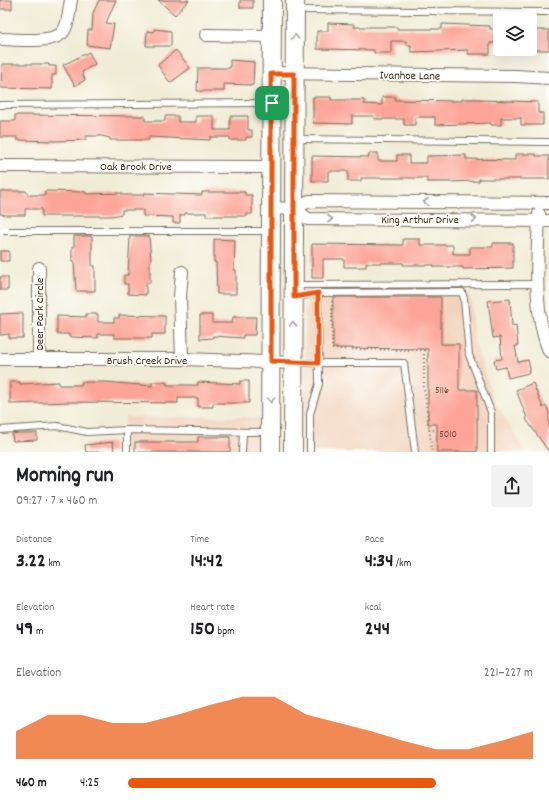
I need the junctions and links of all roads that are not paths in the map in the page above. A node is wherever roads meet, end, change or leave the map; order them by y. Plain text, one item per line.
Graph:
1 (71, 0) edge
2 (272, 0) edge
3 (295, 5) edge
4 (549, 12) edge
5 (206, 35) dead end
6 (272, 36) junction
7 (0, 39) edge
8 (271, 74) junction
9 (294, 74) junction
10 (549, 78) edge
11 (272, 103) junction
12 (0, 105) edge
13 (294, 139) junction
14 (549, 142) edge
15 (0, 166) edge
16 (272, 167) junction
17 (544, 203) edge
18 (271, 208) junction
19 (294, 209) junction
20 (544, 221) edge
21 (0, 231) edge
22 (271, 231) junction
23 (39, 268) dead end
24 (182, 272) dead end
25 (538, 284) junction
26 (294, 291) junction
27 (318, 293) junction
28 (549, 351) edge
29 (0, 360) edge
30 (39, 360) junction
31 (182, 360) junction
32 (271, 361) junction
33 (293, 363) junction
34 (318, 363) junction
35 (0, 430) edge
36 (127, 430) junction
37 (243, 432) junction
38 (271, 432) junction
39 (127, 452) edge
40 (242, 452) edge
41 (270, 452) edge
42 (293, 452) edge
43 (310, 452) edge
44 (415, 452) edge
45 (491, 452) edge

1 - 7 street
2 - 6 main road
3 - 4 lane
9 -> 3 main road
5 - 6 street
6 - 8 main road
8 - 9 street, Ivanhoe Lane
8 - 11 main road
9 - 10 street, Ivanhoe Lane
9 - 13 main road
11 - 12 lane
11 - 16 main road
13 - 14 lane
13 - 19 main road
15 - 16 street, Oak Brook Drive
16 - 18 main road
17 -> 19 street, King Arthur Drive
17 - 20 street
18 - 19 street, King Arthur Drive
18 - 22 main road
19 -> 20 street, King Arthur Drive
19 - 26 main road
20 - 25 street
21 - 22 lane
22 - 32 main road
23 - 30 street, Deer Park Circle
24 - 31 street
25 - 26 lane
25 - 28 street
26 - 27 lane
33 -> 26 main road
27 - 34 lane
27 - 45 lane
29 - 30 street, Brush Creek Drive
30 - 31 street, Brush Creek Drive
31 - 32 street, Brush Creek Drive
32 - 33 street, Brush Creek Drive
32 -> 38 main road
33 - 34 lane
33 - 42 main road
34 - 43 lane
34 - 44 lane
35 - 36 lane
36 - 37 lane
36 - 39 lane
37 - 38 lane
37 - 40 lane
38 - 41 main road

